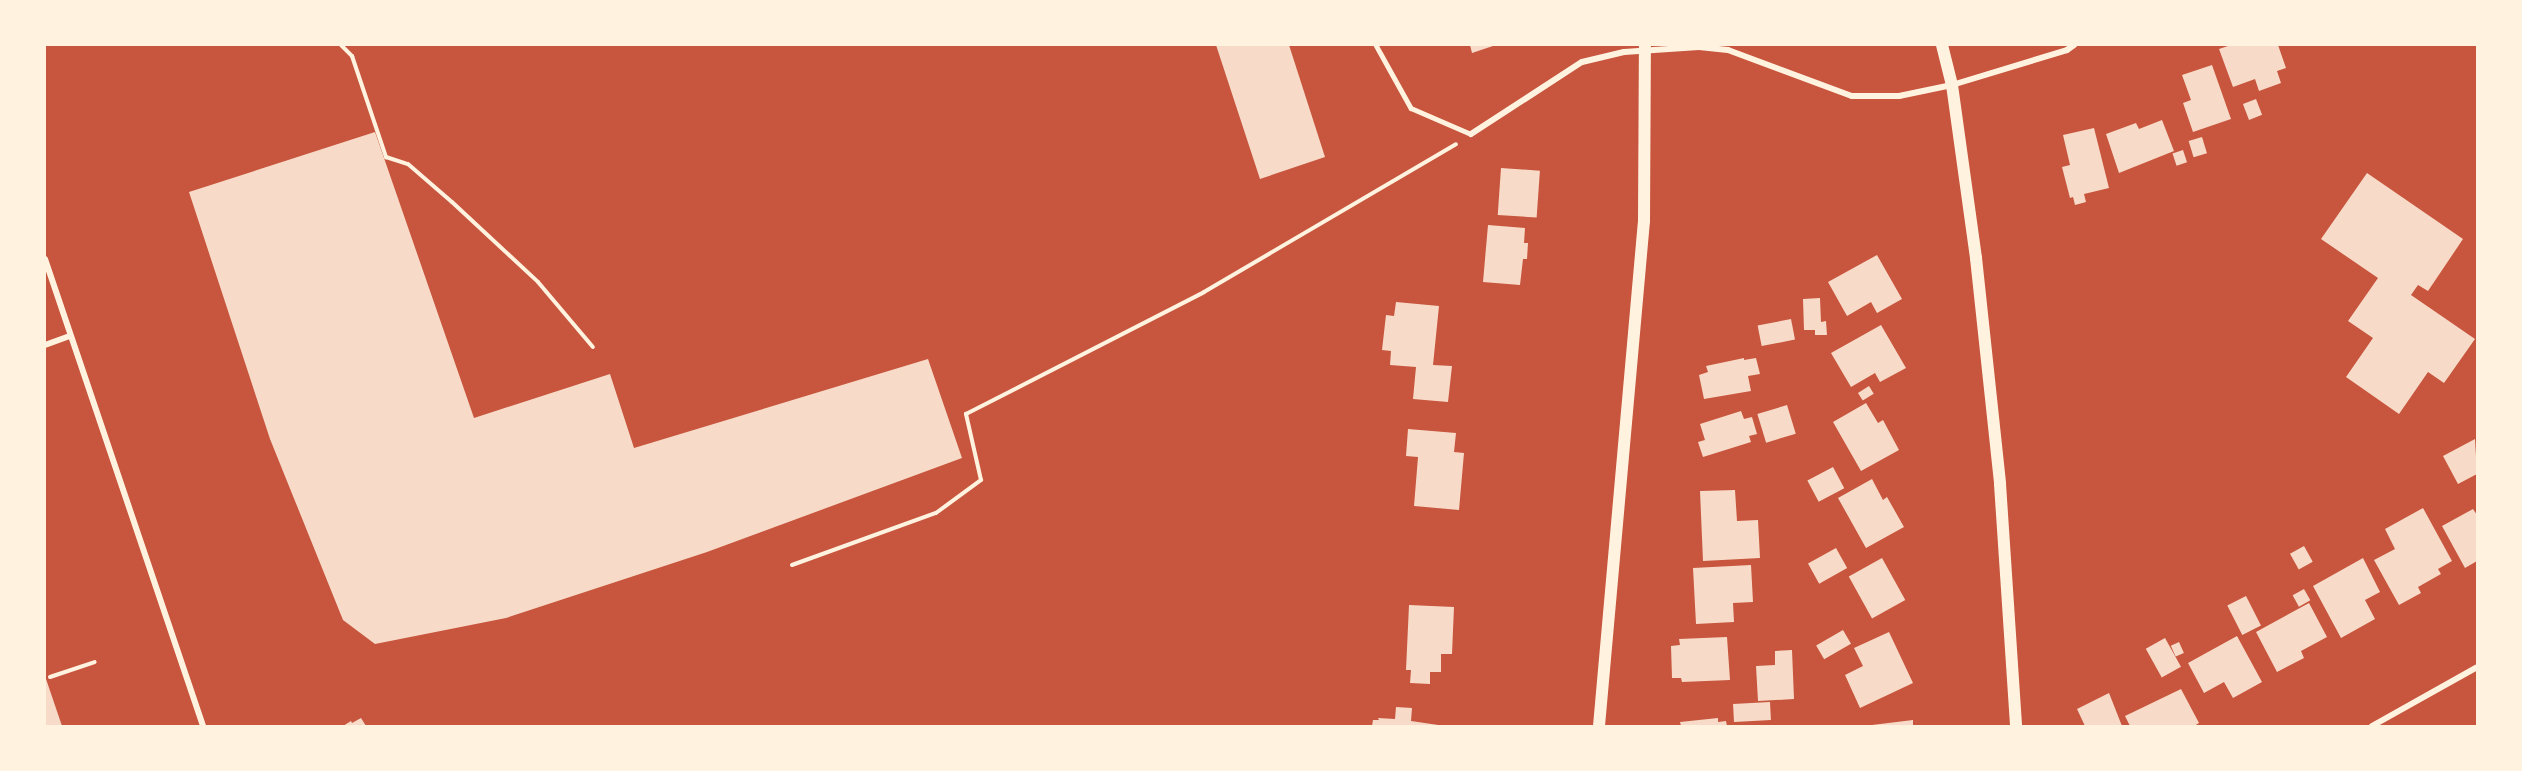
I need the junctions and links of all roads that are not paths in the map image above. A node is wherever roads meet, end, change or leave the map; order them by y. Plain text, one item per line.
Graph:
1 (1376, 45) edge
2 (1942, 45) edge
3 (2074, 45) edge
4 (1645, 48) edge
5 (1952, 85) junction
6 (1471, 135) joint
7 (45, 259) edge
8 (70, 336) junction
9 (45, 345) edge
10 (2477, 667) edge
11 (203, 726) edge
12 (1599, 726) edge
13 (2016, 726) edge
14 (2372, 726) edge

1 - 6 lane
2 - 5 main road
3 - 5 street
4 - 5 street
4 - 6 street
4 - 12 main road
5 - 13 main road
7 - 8 street
8 - 9 street
8 - 11 street
10 - 14 street

